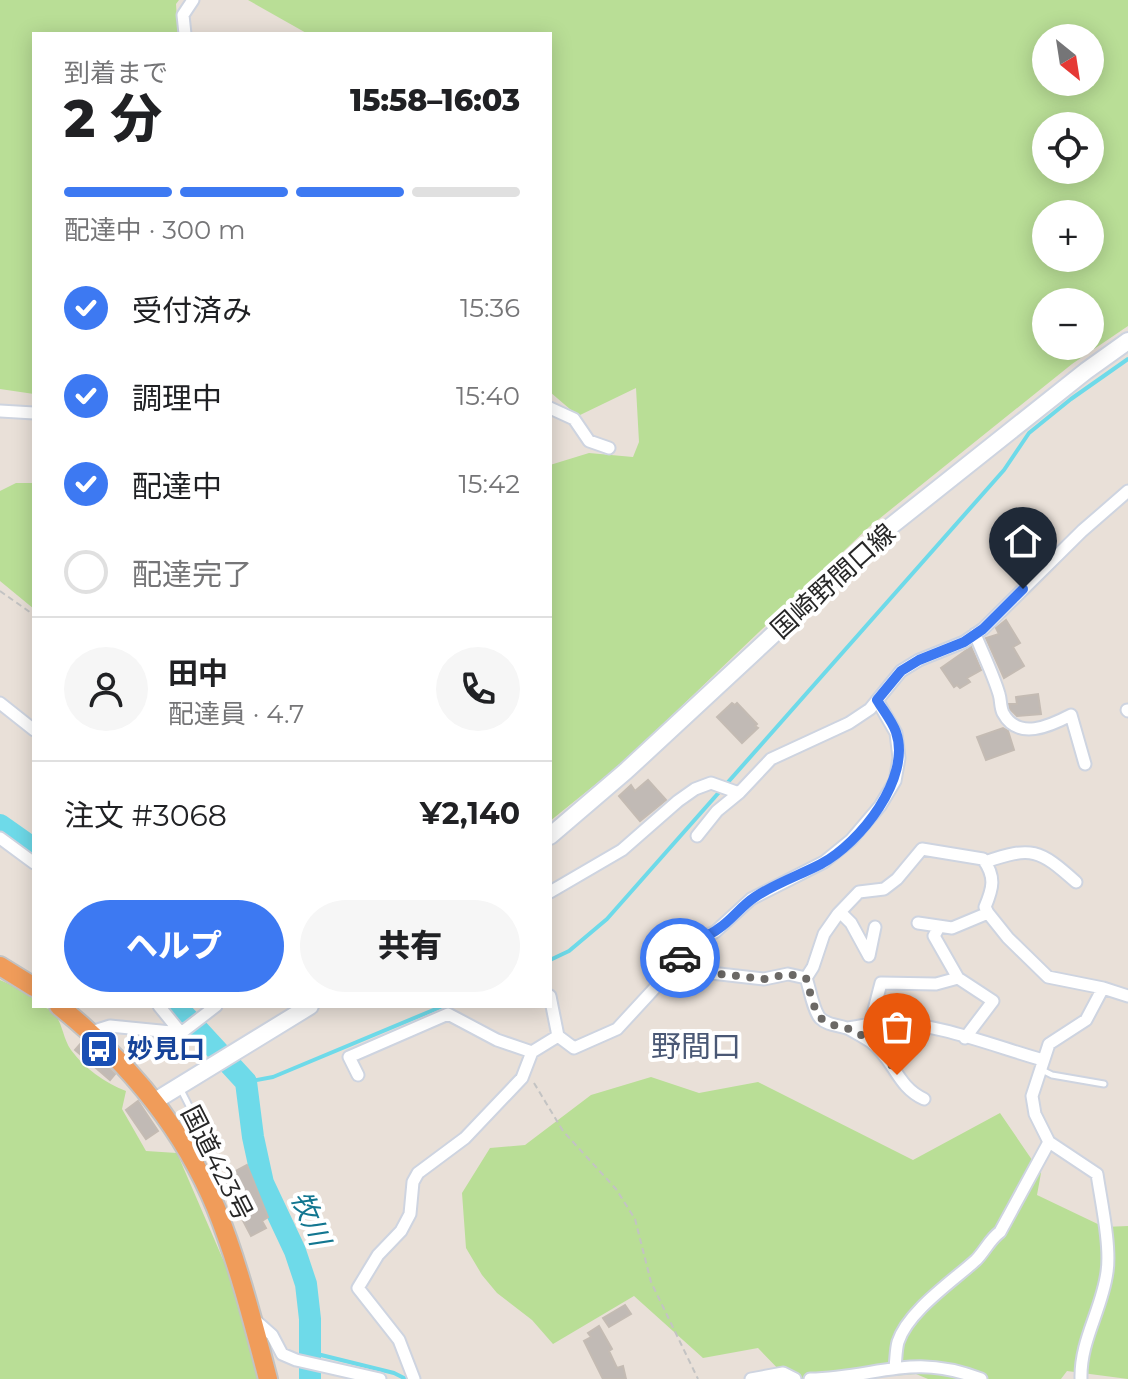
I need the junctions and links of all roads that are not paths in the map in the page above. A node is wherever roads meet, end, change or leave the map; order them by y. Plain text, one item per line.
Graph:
1 (193, 0) edge
2 (185, 32) edge
3 (1128, 341) edge
4 (552, 409) edge
5 (0, 411) edge
6 (32, 413) edge
7 (609, 448) dead end
8 (1128, 491) edge
9 (975, 634) junction
10 (877, 700) junction
11 (0, 703) edge
12 (32, 728) edge
13 (1085, 764) dead end
14 (739, 793) junction
15 (552, 834) edge
16 (697, 836) dead end
17 (0, 838) edge
18 (32, 862) edge
19 (985, 862) junction
20 (1076, 882) dead end
21 (552, 891) edge
22 (840, 912) junction
23 (988, 913) junction
24 (918, 923) dead end
25 (875, 927) dead end
26 (939, 927) junction
27 (0, 966) edge
28 (676, 969) junction
29 (806, 978) junction
30 (958, 978) junction
31 (32, 986) edge
32 (1103, 988) junction
33 (1128, 996) edge
34 (552, 1006) edge
35 (61, 1008) edge
36 (161, 1008) edge
37 (307, 1008) edge
38 (213, 1010) edge
39 (870, 1025) junction
40 (847, 1028) junction
41 (91, 1032) junction
42 (181, 1033) junction
43 (558, 1036) junction
44 (965, 1038) junction
45 (532, 1052) junction
46 (1041, 1065) junction
47 (358, 1075) dead end
48 (1104, 1084) dead end
49 (179, 1087) junction
50 (924, 1099) dead end
51 (155, 1101) junction
52 (1049, 1142) junction
53 (211, 1149) dead end
54 (251, 1316) junction
55 (895, 1367) junction
56 (268, 1379) edge
57 (380, 1379) edge
58 (414, 1379) edge
59 (751, 1379) edge
60 (795, 1379) edge
61 (810, 1379) edge
62 (981, 1379) edge
63 (1081, 1379) edge

1 - 2 street
3 - 15 main road, 国崎野間口線
4 - 7 street
5 - 6 street
8 - 9 street
9 - 10 street
9 - 13 street
10 - 14 street
10 - 28 street
11 - 12 street
14 - 16 street
14 - 21 street
17 - 18 street
19 - 20 street
19 - 22 street
19 - 23 street
22 - 25 street
22 - 29 street
23 - 26 street
23 - 32 street
24 - 26 street
26 - 30 street
27 - 31 highway
28 - 29 street
28 - 43 street
29 - 40 street
30 - 39 street
30 - 44 street
32 - 33 street
32 - 46 street
34 - 43 street
35 - 41 highway, 国道423号
36 - 42 street
37 - 49 main road
38 - 42 street
39 - 40 street
39 - 44 street
40 - 50 street
41 - 42 street
41 - 51 highway, 国道423号
43 - 45 street
44 - 46 street
45 - 47 street
45 - 58 street
46 - 48 lane
46 - 52 street
49 - 51 main road
49 - 53 lane
51 - 54 highway, 国道423号
52 - 55 street
52 - 63 street
54 - 56 highway, 国道423号
54 - 57 street
55 - 61 street
55 - 62 street
59 - 60 street

